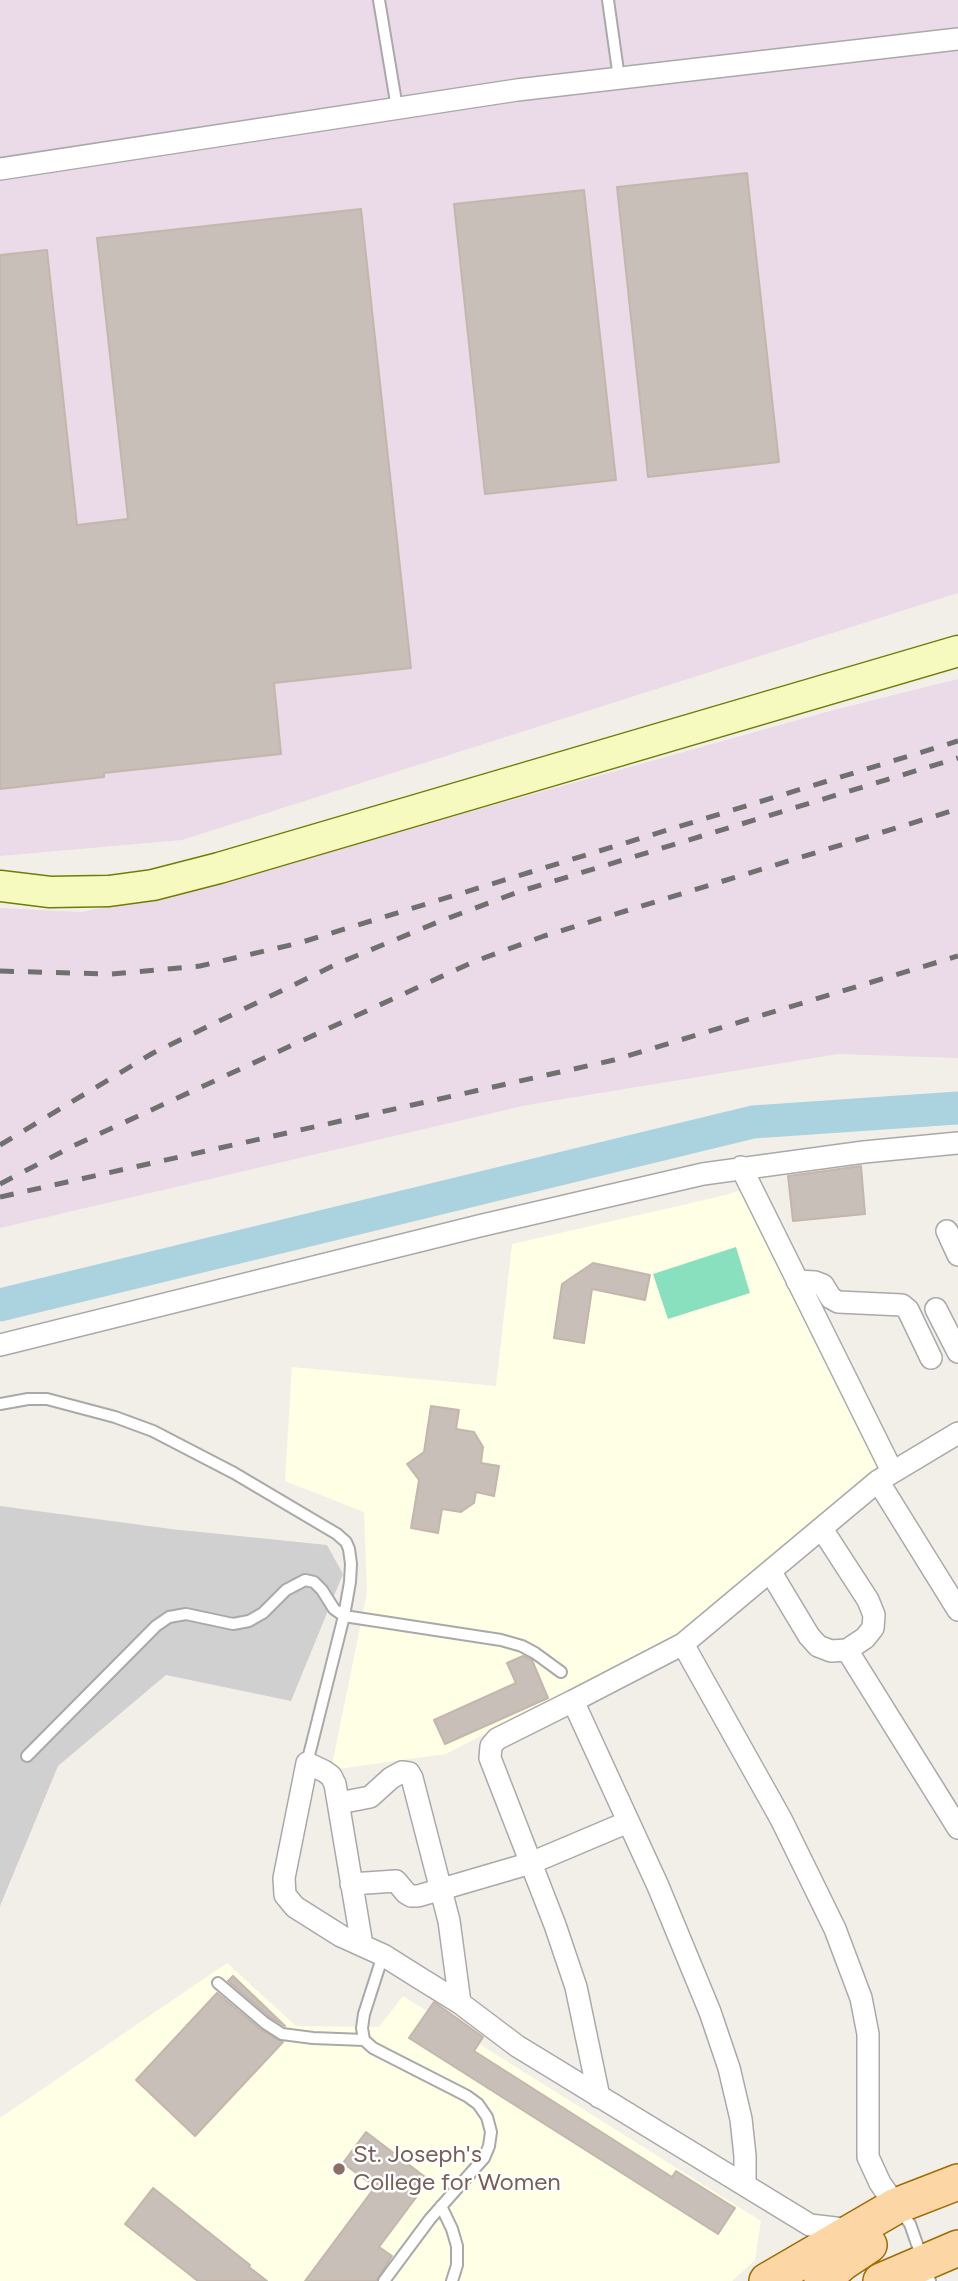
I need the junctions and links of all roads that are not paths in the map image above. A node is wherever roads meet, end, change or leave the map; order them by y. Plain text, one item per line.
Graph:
1 (379, 0) edge
2 (608, 0) edge
3 (958, 39) edge
4 (619, 78) junction
5 (397, 108) junction
6 (0, 169) edge
7 (958, 651) edge
8 (0, 886) edge
9 (958, 1143) edge
10 (741, 1167) junction
11 (947, 1231) dead end
12 (958, 1255) edge
13 (797, 1281) junction
14 (936, 1309) dead end
15 (0, 1345) edge
16 (958, 1352) edge
17 (931, 1358) dead end
18 (0, 1405) edge
19 (958, 1433) edge
20 (885, 1476) junction
21 (822, 1529) junction
22 (770, 1571) junction
23 (958, 1609) edge
24 (344, 1616) junction
25 (682, 1644) junction
26 (847, 1650) junction
27 (561, 1672) dead end
28 (573, 1701) junction
29 (27, 1756) dead end
30 (307, 1763) junction
31 (339, 1803) junction
32 (628, 1822) junction
33 (958, 1828) edge
34 (531, 1863) junction
35 (351, 1884) junction
36 (442, 1889) junction
37 (362, 1945) junction
38 (383, 1955) junction
39 (218, 1983) dead end
40 (460, 2003) junction
41 (364, 2040) junction
42 (599, 2096) junction
43 (958, 2182) edge
44 (744, 2184) junction
45 (441, 2206) junction
46 (958, 2207) edge
47 (903, 2215) junction
48 (958, 2248) edge
49 (877, 2262) edge
50 (927, 2271) edge
51 (386, 2280) edge
52 (452, 2281) edge
53 (767, 2281) edge
54 (821, 2281) edge

1 - 5 lane
2 - 4 lane
3 - 4 street
4 - 5 street
5 - 6 street
7 - 8 street
9 - 10 street
10 - 13 street
10 - 15 street
11 - 12 street
13 - 17 street
13 - 20 street
14 - 16 street
18 - 24 lane
19 - 20 street
20 - 21 street
20 - 23 street
21 - 22 street
21 - 26 street
22 - 25 street
22 - 26 street
24 - 27 lane
24 - 29 lane
24 - 30 lane
25 - 28 street
25 - 47 street
26 - 33 street
28 - 32 street
28 - 34 street
30 - 31 street
30 - 37 street
31 - 35 street
31 - 36 street
32 - 34 street
32 - 44 street
34 - 36 street
34 - 42 street
35 - 36 street
35 - 37 street
36 - 40 street
37 - 38 street
38 - 40 street
38 - 41 lane
39 - 41 lane
40 - 42 street
41 - 45 lane
42 - 44 street
43 - 47 main road
44 - 49 street
45 - 51 lane
45 - 52 lane
46 - 47 main road
47 - 49 main road
47 - 50 lane
48 - 50 main road
49 - 50 main road
49 - 53 main road
49 - 54 main road

